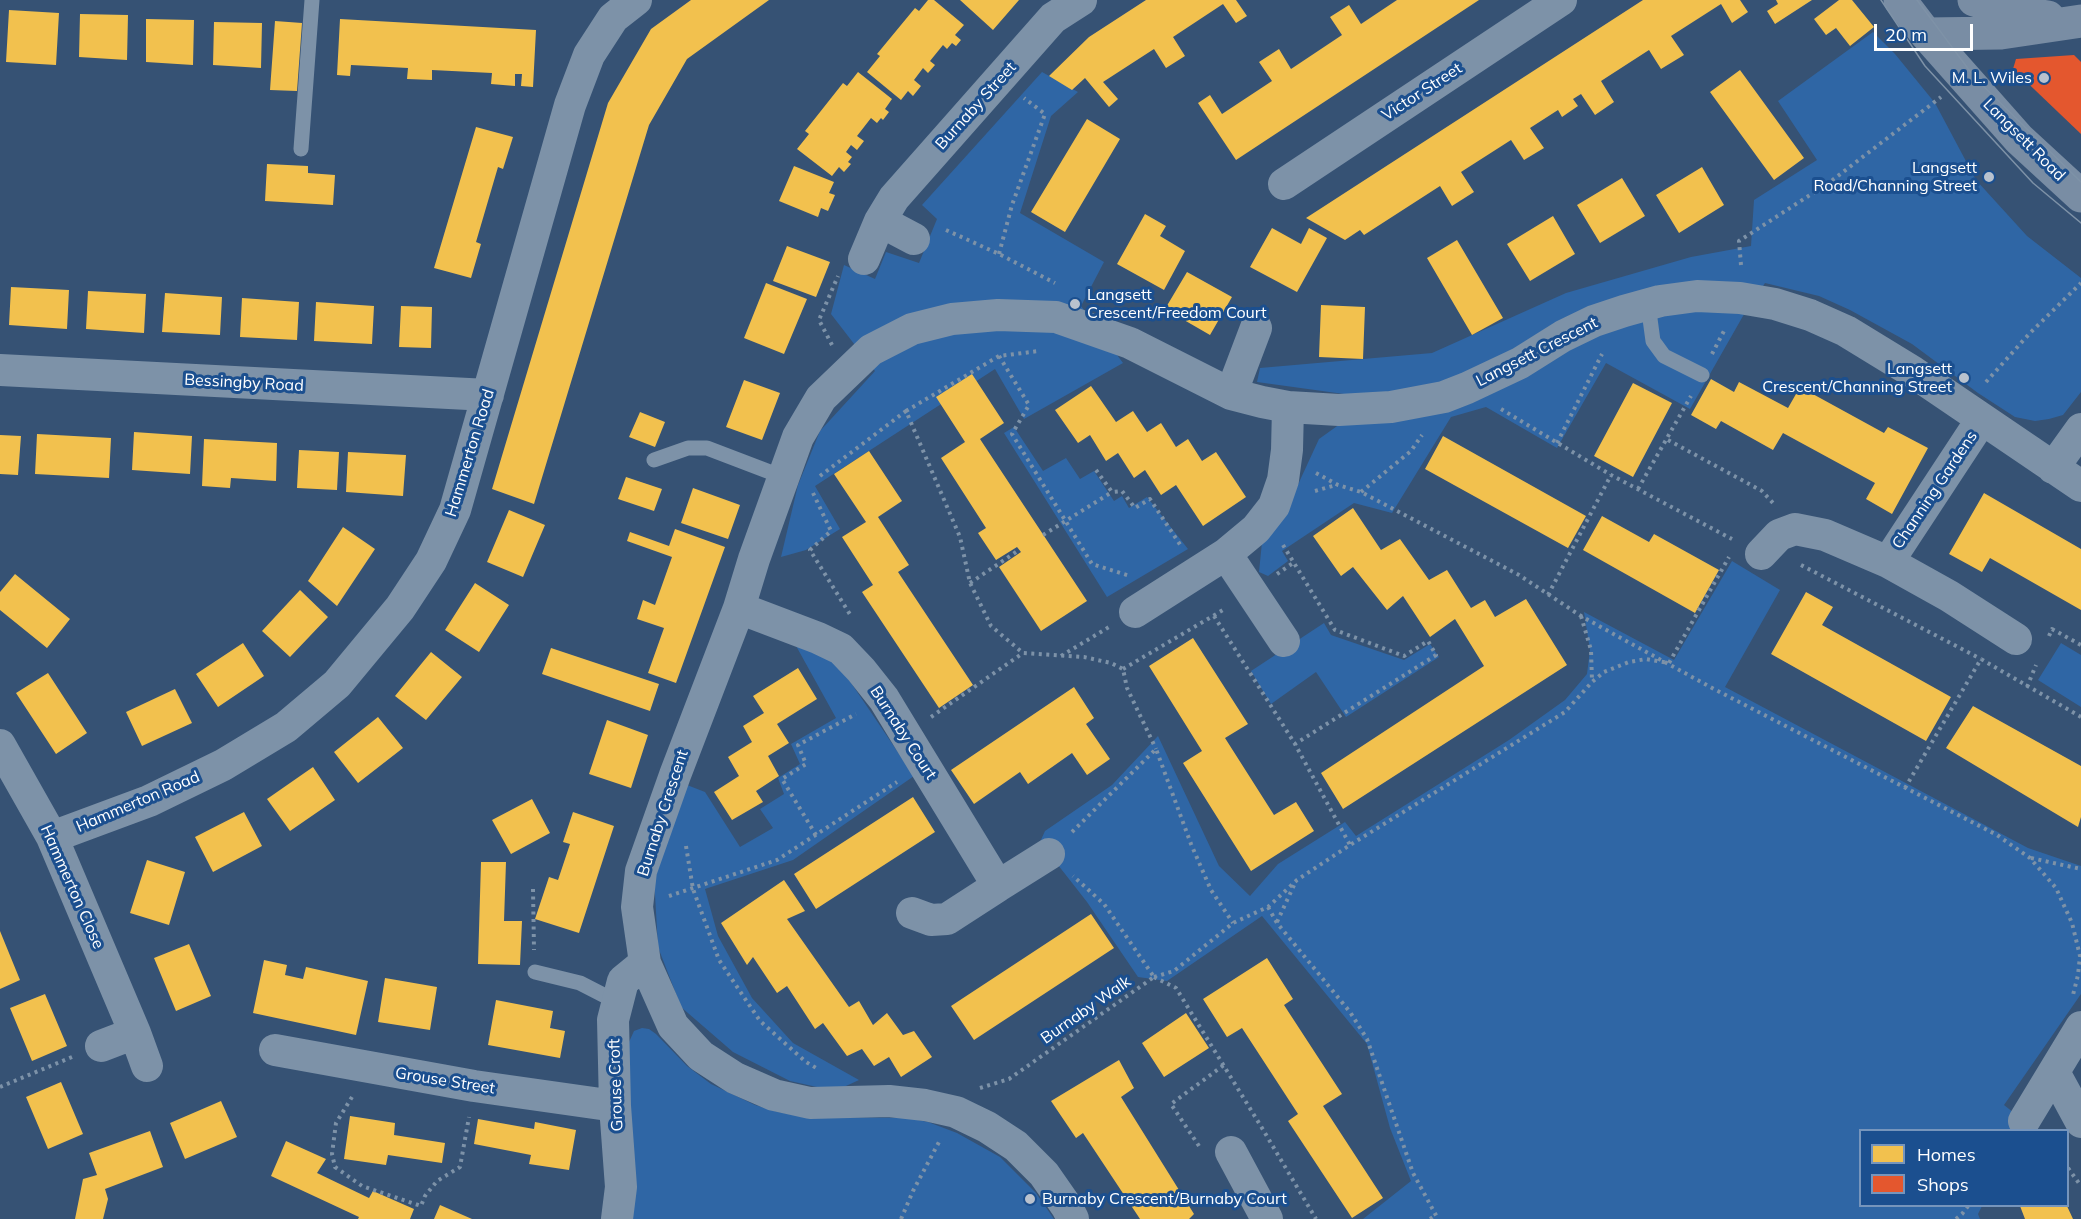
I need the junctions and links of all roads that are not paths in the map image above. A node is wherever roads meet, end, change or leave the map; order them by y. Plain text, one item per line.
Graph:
1 (312, 0) edge
2 (636, 0) edge
3 (1081, 0) edge
4 (1561, 0) edge
5 (1900, 0) edge
6 (1974, 0) edge
7 (2080, 21) edge
8 (1926, 34) junction
9 (301, 149) dead end
10 (1284, 184) dead end
11 (2081, 196) edge
12 (880, 221) junction
13 (914, 239) road end
14 (864, 259) road end
15 (1636, 307) junction
16 (1256, 328) dead end
17 (871, 350) joint
18 (0, 370) edge
19 (1702, 375) road end
20 (1232, 393) junction
21 (488, 395) junction
22 (1288, 407) junction
23 (1973, 413) junction
24 (2081, 429) edge
25 (654, 460) dead end
26 (2054, 468) junction
27 (796, 481) junction
28 (2081, 486) edge
29 (1749, 548) road end
30 (1227, 554) junction
31 (1888, 561) junction
32 (1144, 606) road end
33 (738, 608) junction
34 (2016, 639) dead end
35 (1284, 640) dead end
36 (0, 746) edge
37 (52, 837) junction
38 (1049, 854) road end
39 (998, 886) junction
40 (912, 913) dead end
41 (645, 963) junction
42 (534, 972) road end
43 (616, 1002) junction
44 (2081, 1027) edge
45 (135, 1033) junction
46 (101, 1046) road end
47 (275, 1050) dead end
48 (147, 1066) dead end
49 (2054, 1072) junction
50 (615, 1106) junction
51 (2024, 1121) dead end
52 (2081, 1122) edge
53 (1231, 1152) road end
54 (617, 1219) edge
55 (1073, 1219) edge
56 (1267, 1219) edge

1 - 9 lane
2 - 21 street, Hammerton Road
3 - 12 street, Burnaby Street
4 - 10 street, Victor Street
5 - 8 street, Langsett Road
6 - 7 street
7 - 8 street
8 - 11 street, Langsett Road
12 - 13 street
12 - 14 street, Burnaby Street
15 - 19 lane
15 - 22 street, Langsett Crescent
15 - 23 street, Langsett Crescent
16 - 20 street
17 - 20 street, Langsett Crescent
17 - 27 street, Burnaby Crescent
18 - 21 street, Bessingby Road
20 - 22 street, Langsett Crescent
21 - 37 street, Hammerton Road
22 - 30 street
23 - 26 street, Langsett Crescent
23 - 31 street, Channing Gardens
24 - 26 street
25 - 27 lane
26 - 28 street, Langsett Crescent
27 - 33 street, Burnaby Crescent
29 - 31 street, Channing Gardens
30 - 32 street
30 - 35 street
31 - 34 street, Channing Gardens
33 - 39 street, Burnaby Court
33 - 41 street, Burnaby Crescent
36 - 37 street, Hammerton Close
37 - 45 street, Hammerton Close
38 - 39 street
39 - 40 street
41 - 43 street, Grouse Croft
41 - 55 street, Burnaby Crescent
42 - 43 lane
43 - 50 street, Grouse Croft
44 - 49 street
45 - 46 street
45 - 48 street, Hammerton Close
47 - 50 street, Grouse Street
49 - 51 street
49 - 52 street
50 - 54 street, Grouse Croft
53 - 56 street

